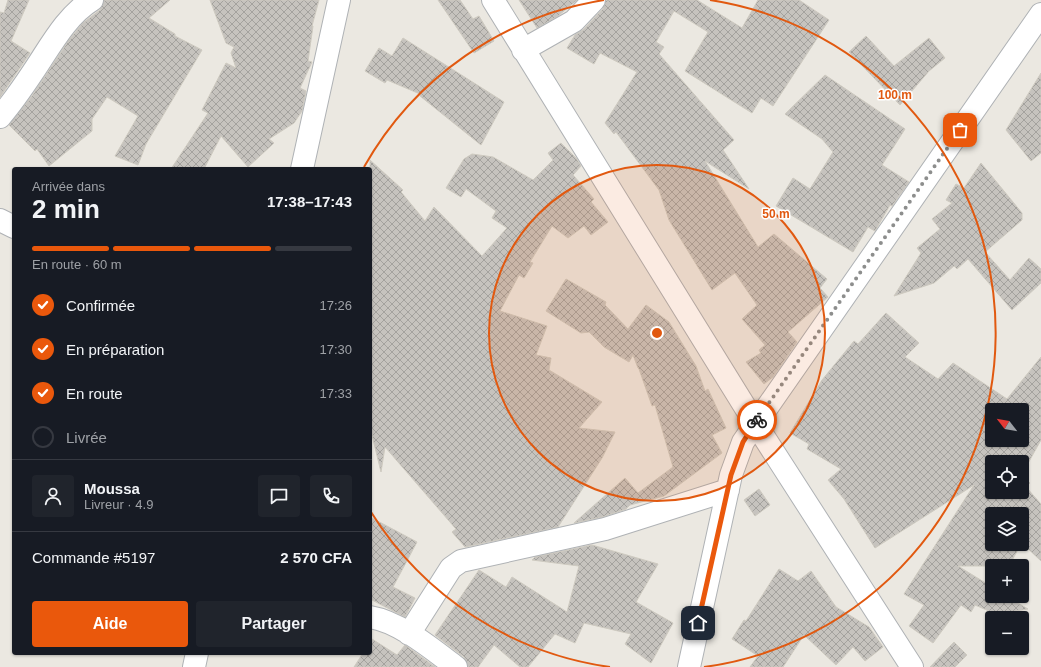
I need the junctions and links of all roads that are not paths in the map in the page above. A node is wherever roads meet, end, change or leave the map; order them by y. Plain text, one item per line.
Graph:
1 (92, 0) edge
2 (339, 0) edge
3 (493, 0) edge
4 (594, 0) edge
5 (1041, 14) edge
6 (523, 50) junction
7 (0, 117) edge
8 (302, 167) edge
9 (0, 220) edge
10 (12, 226) edge
11 (755, 423) junction
12 (728, 490) junction
13 (372, 617) edge
14 (409, 634) junction
15 (197, 655) edge
16 (194, 667) edge
17 (456, 667) edge
18 (689, 667) edge
19 (912, 667) edge

1 - 7 street
2 - 8 street
3 - 6 street
4 - 6 street
5 - 11 street
6 - 11 street
9 - 10 street
11 - 12 street
11 - 19 street
12 - 14 street
12 - 18 street
13 - 14 street
14 - 17 street
15 - 16 street

